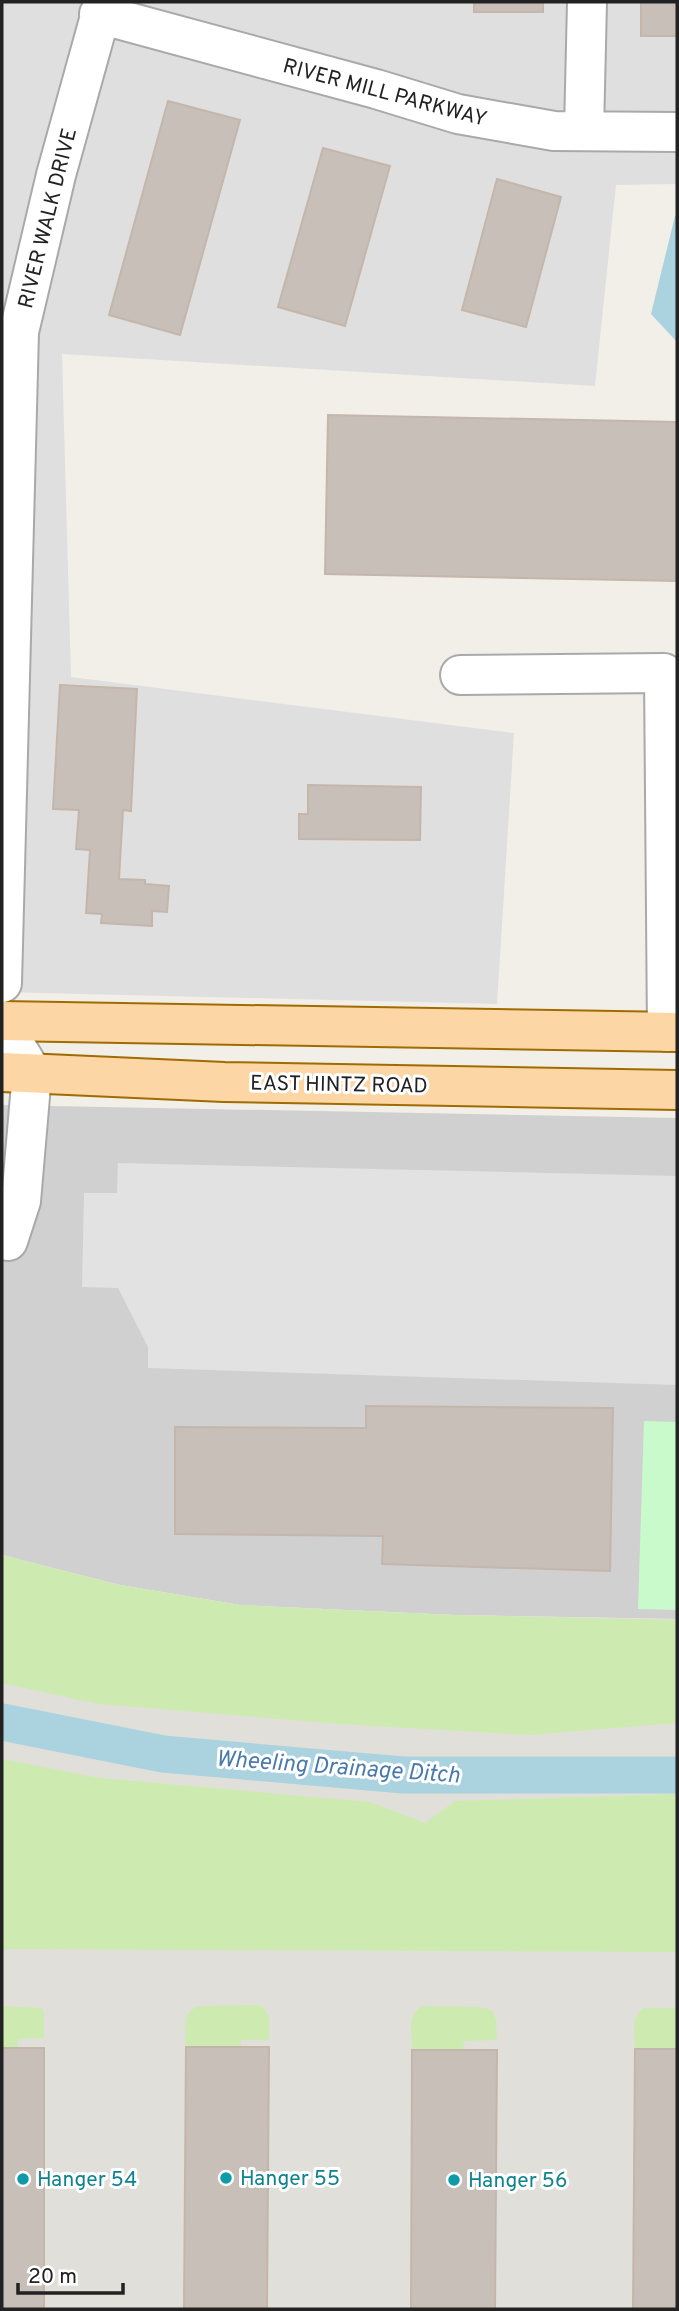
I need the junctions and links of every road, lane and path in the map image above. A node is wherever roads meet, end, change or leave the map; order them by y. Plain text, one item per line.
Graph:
1 (587, 2) edge
2 (101, 8) edge
3 (584, 131) junction
4 (677, 132) edge
5 (460, 675) dead end
6 (5, 792) edge
7 (2, 983) edge
8 (2, 1022) edge
9 (672, 1032) edge
10 (17, 1072) edge
11 (677, 1090) edge
12 (2, 1230) edge

1 - 3 street
2 - 3 street, RIVER MILL PARKWAY
2 - 6 street, RIVER WALK DRIVE
3 - 4 street, RIVER MILL PARKWAY
5 - 9 street
6 - 7 street, RIVER WALK DRIVE
8 - 9 main road
8 - 10 street
10 - 11 main road, EAST HINTZ ROAD
10 - 12 street

